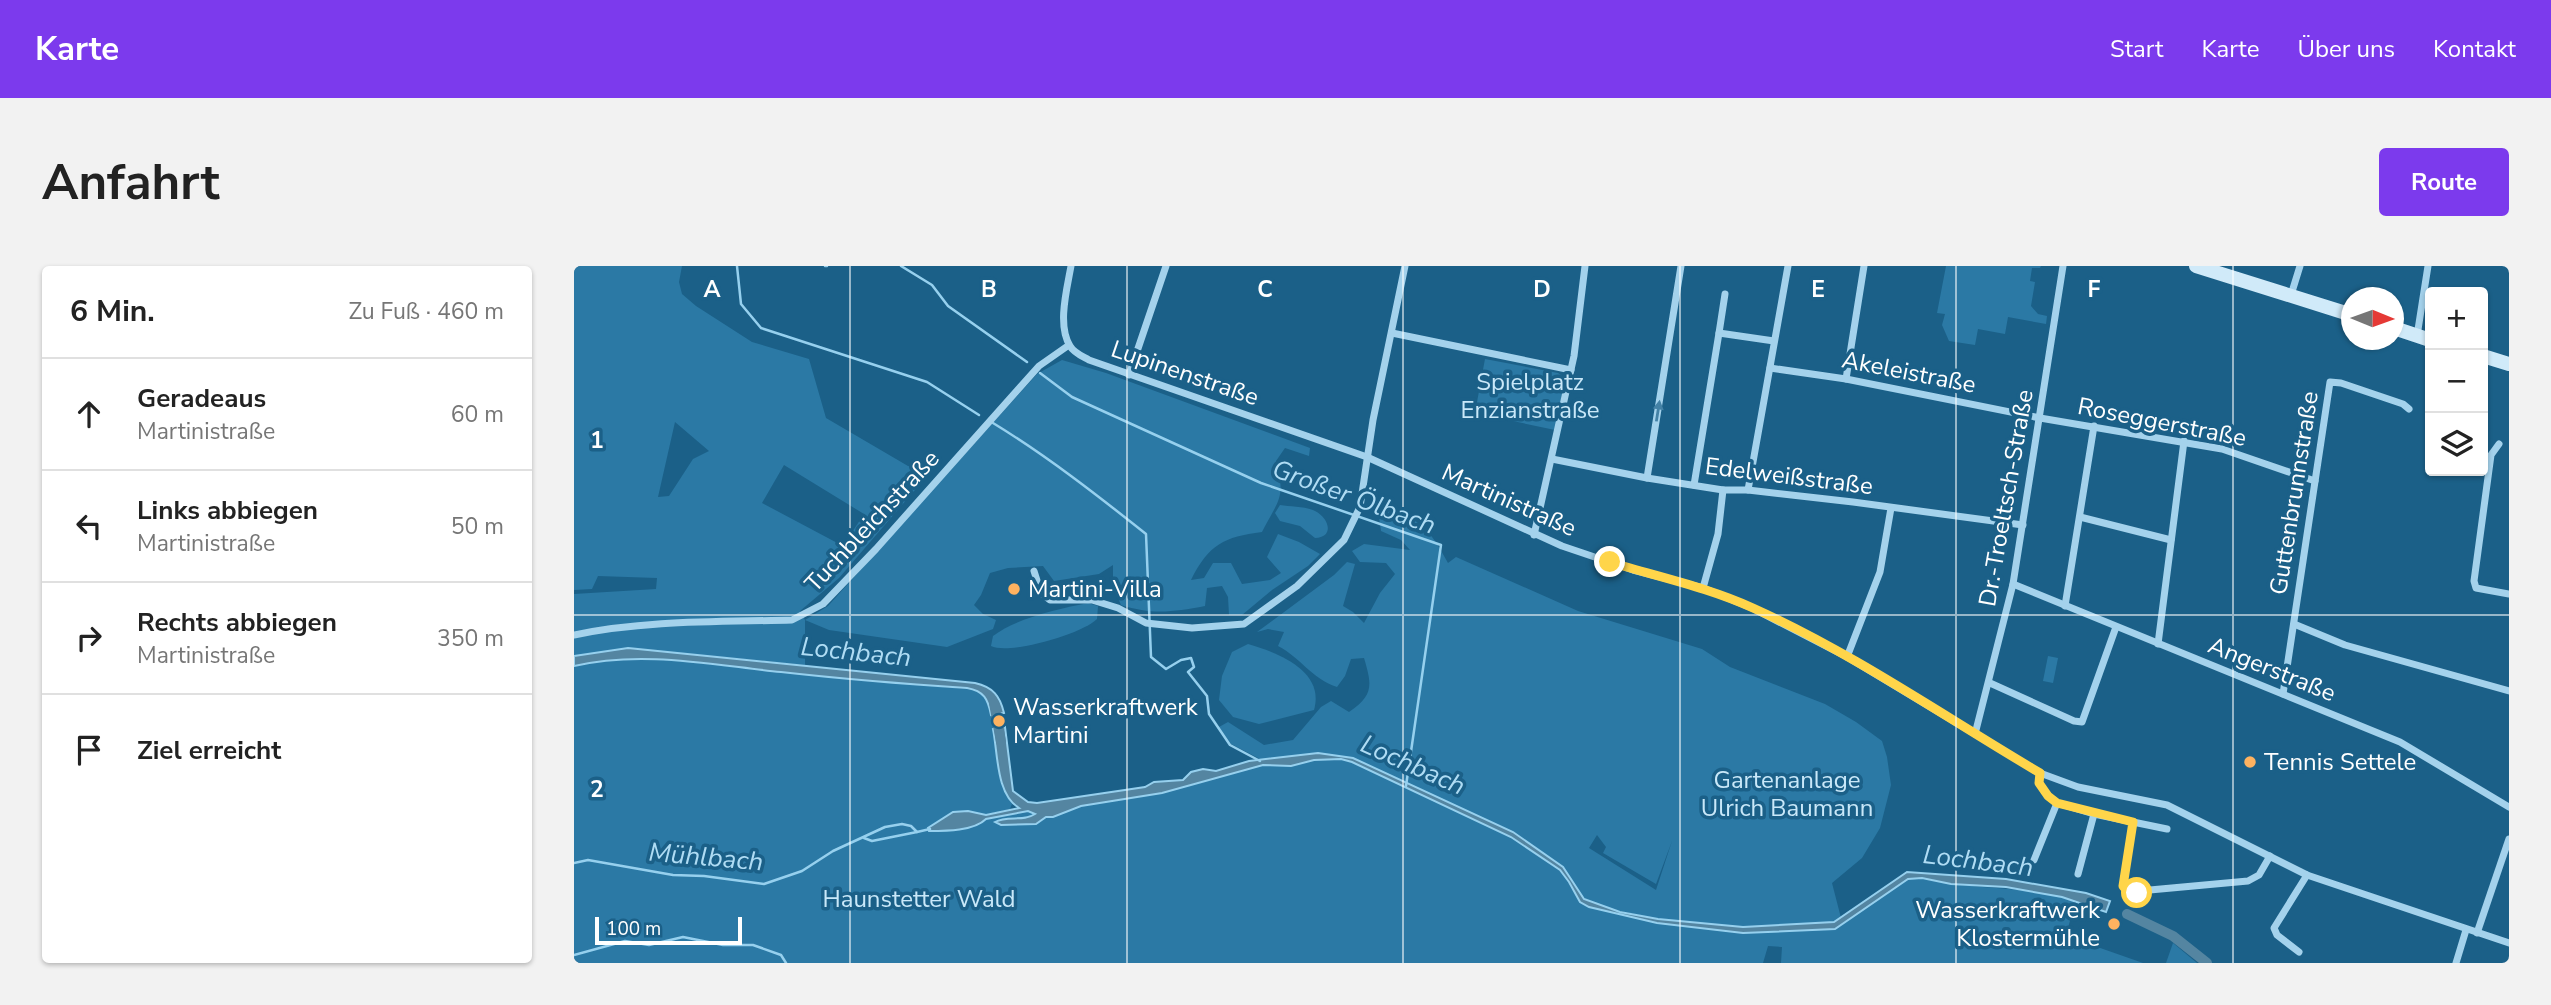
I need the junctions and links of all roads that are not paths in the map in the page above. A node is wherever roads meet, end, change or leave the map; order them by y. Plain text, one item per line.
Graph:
1 (1071, 266) edge
2 (1166, 266) edge
3 (1405, 266) edge
4 (1585, 266) edge
5 (1681, 266) edge
6 (1788, 266) edge
7 (1864, 266) edge
8 (2063, 266) edge
9 (2300, 266) edge
10 (2428, 266) edge
11 (2202, 267) edge
12 (1725, 294) dead end
13 (2291, 296) junction
14 (2341, 312) edge
15 (2404, 332) edge
16 (1392, 333) junction
17 (1718, 333) junction
18 (2424, 338) edge
19 (1774, 341) junction
20 (1069, 345) junction
21 (2488, 358) edge
22 (2509, 364) edge
23 (1770, 368) junction
24 (1571, 370) junction
25 (1129, 375) junction
26 (1846, 379) junction
27 (2409, 409) dead end
28 (2040, 418) junction
29 (2094, 426) junction
30 (2184, 441) junction
31 (2498, 444) dead end
32 (1367, 457) junction
33 (1552, 459) junction
34 (1647, 478) junction
35 (2315, 481) junction
36 (1694, 485) junction
37 (1723, 490) junction
38 (1748, 490) junction
39 (1891, 508) junction
40 (2080, 517) junction
41 (2023, 525) junction
42 (1534, 535) junction
43 (2171, 540) junction
44 (1034, 571) dead end
45 (2013, 584) junction
46 (1703, 587) junction
47 (2509, 594) edge
48 (2065, 606) junction
49 (2294, 624) junction
50 (2116, 627) junction
51 (574, 635) edge
52 (2158, 644) junction
53 (1847, 657) junction
54 (1990, 683) junction
55 (2509, 691) edge
56 (2283, 694) junction
57 (1975, 734) junction
58 (2040, 773) junction
59 (2057, 803) junction
60 (2509, 807) edge
61 (2095, 814) junction
62 (2133, 822) junction
63 (2167, 829) dead end
64 (2509, 839) edge
65 (2270, 856) junction
66 (2034, 860) dead end
67 (2078, 874) dead end
68 (2307, 875) junction
69 (2466, 930) junction
70 (2477, 933) junction
71 (2509, 943) edge
72 (2299, 952) dead end
73 (2456, 963) edge

1 - 20 street
2 - 25 street
3 - 16 street
4 - 24 street
34 -> 5 street
6 - 19 street
7 - 26 street
8 - 28 street, Dr.-Troeltsch-Straße
9 - 13 street
10 - 18 street
11 - 13 main road
12 - 17 street
13 - 14 main road
15 - 18 main road
16 - 24 street
16 - 32 street
17 - 19 street
17 - 36 street
19 - 23 street
20 - 25 street, Lupinenstraße
20 - 51 street, Tuchbleichstraße
21 - 22 main road
23 - 26 street, Akeleistraße
23 - 38 street
24 - 33 street
25 - 32 street, Lupinenstraße
26 - 28 street, Akeleistraße
27 - 35 street, Guttenbrunnstraße
28 - 29 street, Roseggerstraße
28 - 41 street, Dr.-Troeltsch-Straße
29 - 30 street, Roseggerstraße
29 - 40 street
30 - 35 street, Roseggerstraße
30 - 43 street
31 - 47 street
32 - 42 street, Martinistraße
32 - 44 street
33 - 34 street, Edelweißstraße
33 - 42 street
34 - 36 street, Edelweißstraße
35 - 49 street, Guttenbrunnstraße
36 - 37 street, Edelweißstraße
37 - 38 street, Edelweißstraße
37 - 46 street
38 - 39 street, Edelweißstraße
39 - 41 street, Edelweißstraße
39 - 53 street
40 - 43 street
40 - 48 street
41 - 45 street, Dr.-Troeltsch-Straße
42 - 46 street, Martinistraße
43 - 52 street
45 - 48 street, Angerstraße
45 - 54 street, Dr.-Troeltsch-Straße
46 - 53 street, Martinistraße
48 - 50 street, Angerstraße
49 - 55 street
49 - 56 street, Guttenbrunnstraße
50 - 52 street, Angerstraße
50 - 54 street
52 - 56 street, Angerstraße
53 - 57 street, Martinistraße
54 - 57 street, Dr.-Troeltsch-Straße
56 - 60 street, Angerstraße
57 - 58 street, Martinistraße
58 - 59 street
58 - 65 street, Martinistraße
59 - 61 street
59 - 66 street
61 - 62 street
61 - 67 street
62 - 63 street
62 - 65 street
64 - 70 street
65 - 68 street, Martinistraße
68 - 69 street, Martinistraße
68 - 72 street
69 - 70 street, Martinistraße
69 - 73 street
70 - 71 street, Martinistraße

